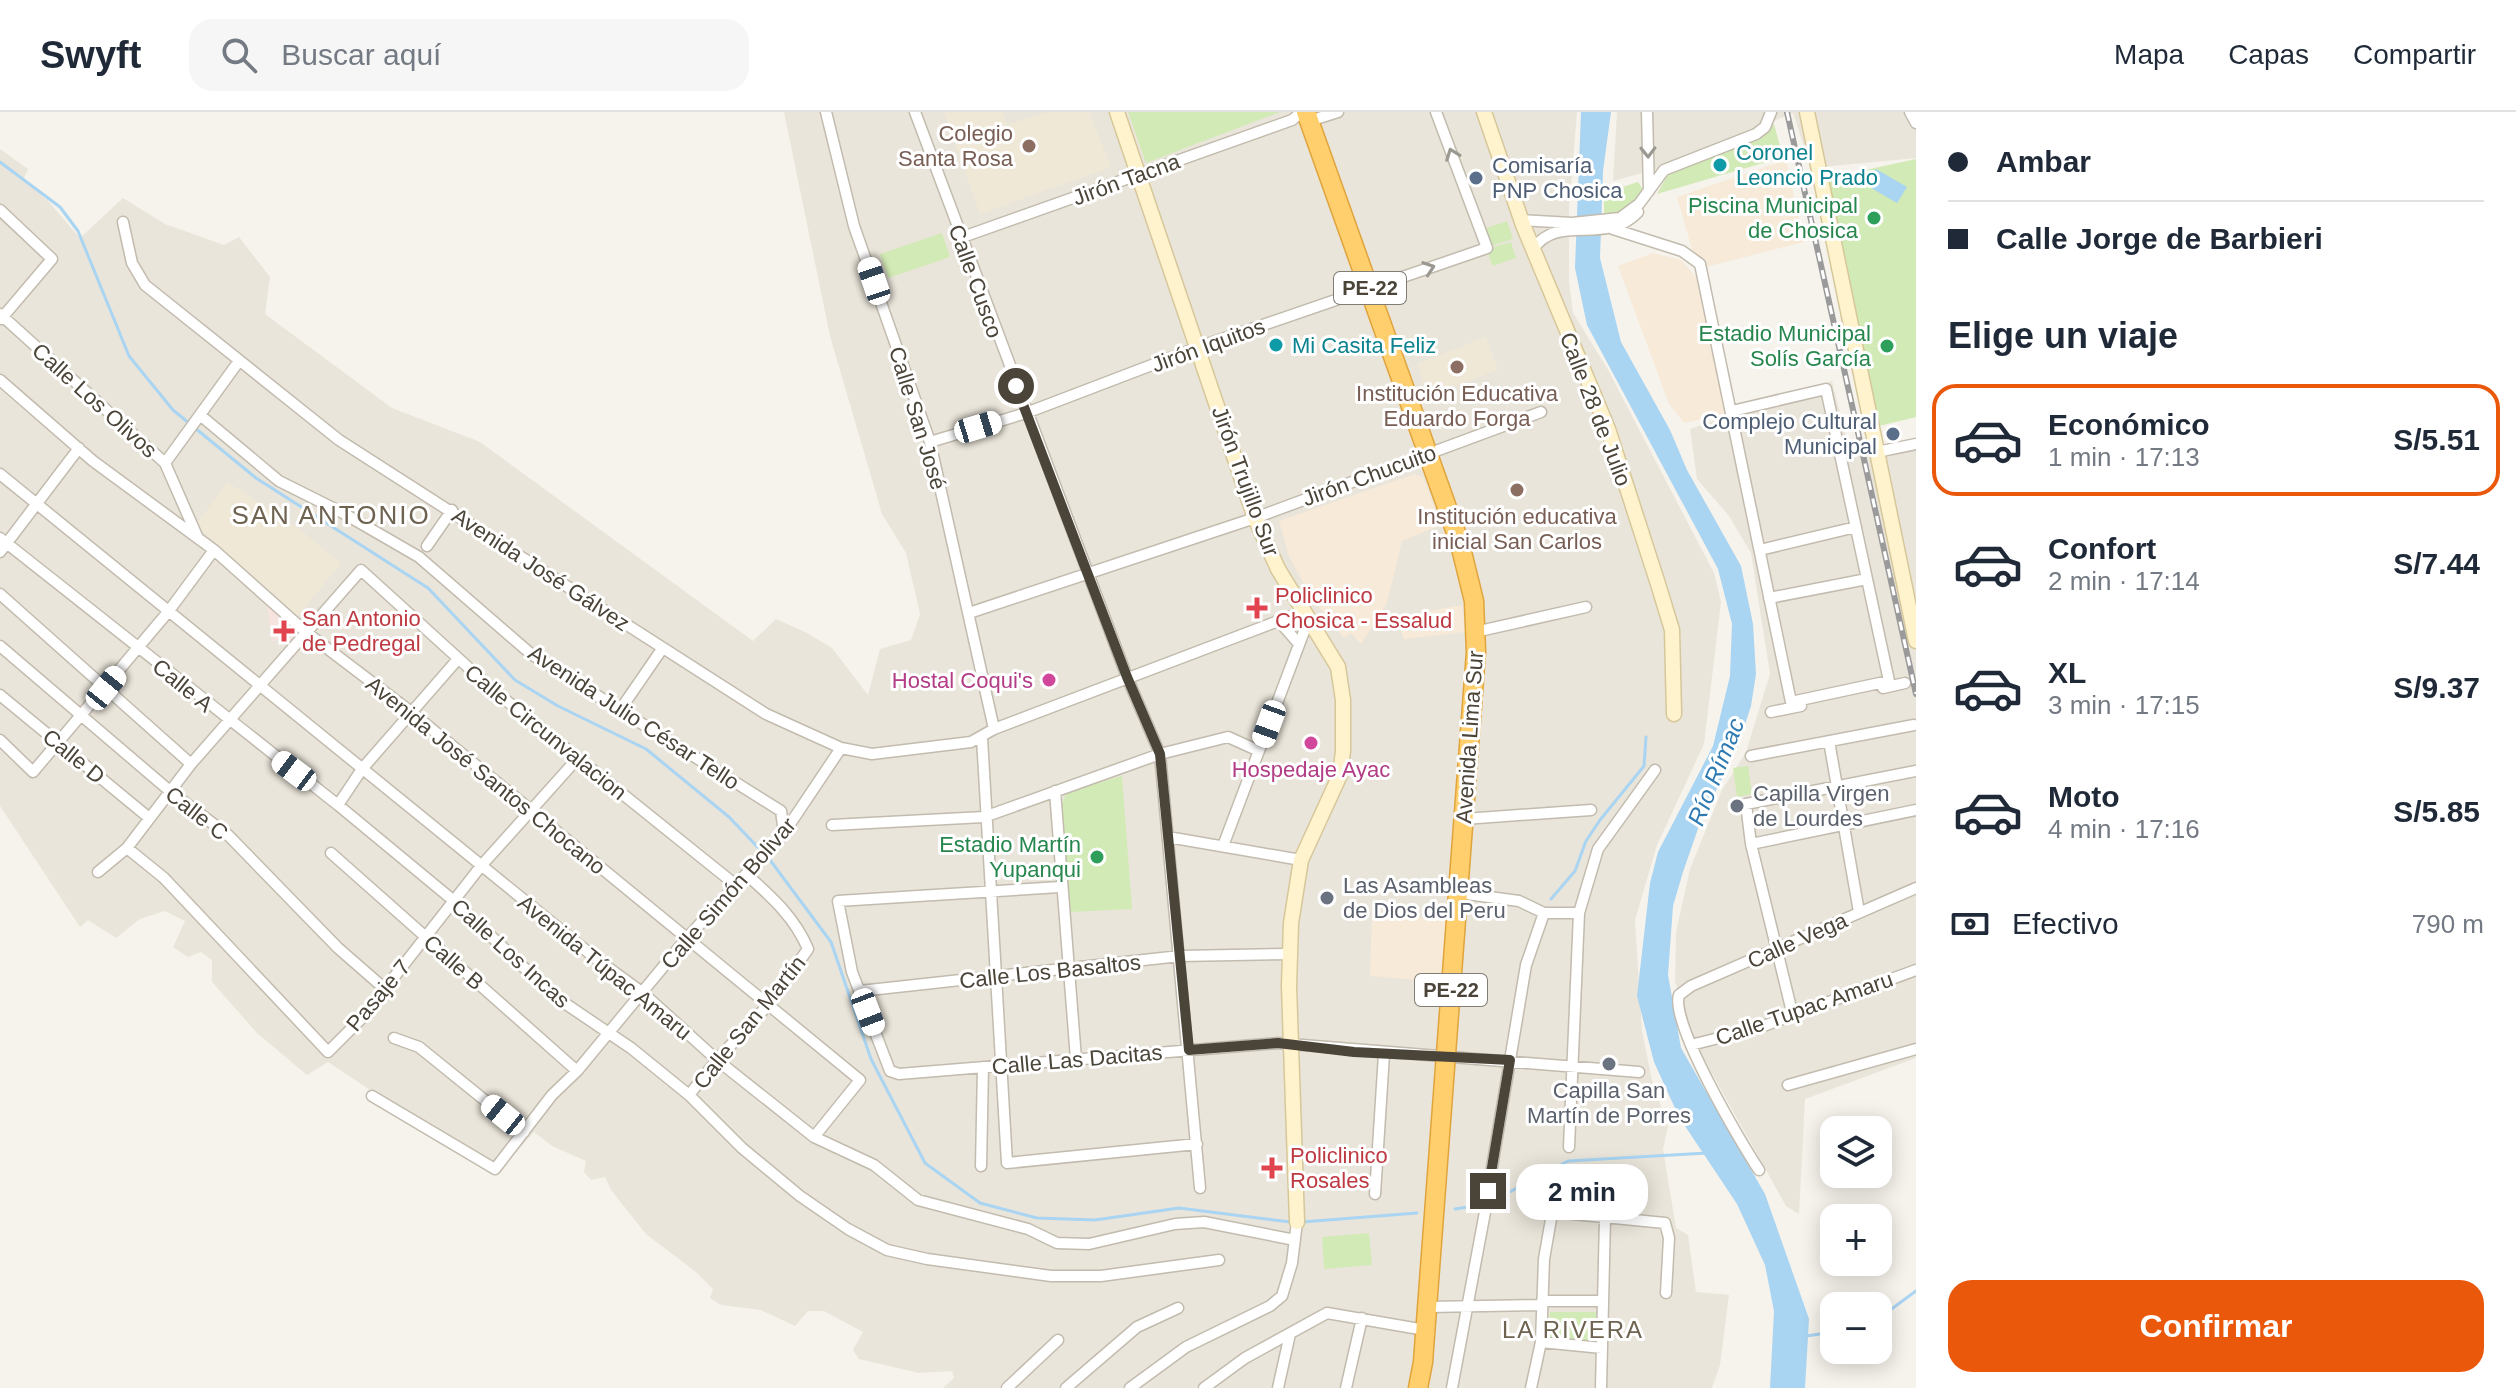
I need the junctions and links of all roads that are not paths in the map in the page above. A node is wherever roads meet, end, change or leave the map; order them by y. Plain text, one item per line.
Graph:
1 (826, 112) edge
2 (915, 112) edge
3 (1117, 112) edge
4 (1338, 112) edge
5 (1436, 112) edge
6 (1484, 112) edge
7 (1647, 112) edge
8 (1807, 112) edge
9 (1910, 112) edge
10 (1302, 116) edge
11 (1769, 117) edge
12 (1916, 123) edge
13 (1139, 174) junction
14 (1649, 192) junction
15 (0, 210) edge
16 (1521, 220) junction
17 (123, 222) dead end
18 (1572, 227) junction
19 (1608, 227) junction
20 (960, 238) junction
21 (1533, 249) junction
22 (1370, 288) junction
23 (1, 317) edge
24 (1199, 347) junction
25 (239, 361) junction
26 (0, 380) edge
27 (1732, 411) junction
28 (1541, 412) dead end
29 (1026, 413) junction
30 (200, 415) junction
31 (930, 442) junction
32 (1916, 444) edge
33 (79, 448) junction
34 (1877, 452) junction
35 (1428, 454) junction
36 (165, 463) junction
37 (0, 474) edge
38 (37, 505) junction
39 (452, 510) junction
40 (1255, 518) junction
41 (1856, 527) junction
42 (198, 538) junction
43 (2, 544) edge
44 (427, 546) dead end
45 (214, 550) junction
46 (1760, 550) junction
47 (1088, 571) junction
48 (1867, 579) junction
49 (0, 594) edge
50 (1769, 598) junction
51 (1586, 607) dead end
52 (168, 612) junction
53 (969, 613) junction
54 (1305, 616) junction
55 (1278, 620) junction
56 (1475, 632) junction
57 (307, 633) junction
58 (1916, 641) edge
59 (1299, 644) junction
60 (0, 646) edge
61 (138, 649) junction
62 (662, 649) junction
63 (458, 659) junction
64 (1127, 677) junction
65 (1905, 683) dead end
66 (261, 687) junction
67 (106, 688) junction
68 (0, 695) edge
69 (620, 710) junction
70 (411, 712) junction
71 (1771, 712) dead end
72 (1674, 714) dead end
73 (82, 717) junction
74 (229, 721) junction
75 (1914, 725) edge
76 (994, 729) junction
77 (982, 738) junction
78 (0, 740) edge
79 (1829, 741) junction
80 (56, 743) junction
81 (841, 748) junction
82 (1259, 751) junction
83 (1160, 754) junction
84 (1751, 756) dead end
85 (577, 759) junction
86 (191, 764) junction
87 (362, 769) junction
88 (1655, 770) dead end
89 (1916, 771) edge
90 (1837, 787) junction
91 (1055, 791) junction
92 (171, 792) junction
93 (338, 805) junction
94 (530, 810) junction
95 (1591, 810) dead end
96 (1916, 810) edge
97 (148, 817) junction
98 (984, 817) junction
99 (1464, 819) junction
100 (1844, 824) junction
101 (832, 825) dead end
102 (784, 833) junction
103 (1168, 837) junction
104 (1751, 844) junction
105 (1223, 846) junction
106 (127, 848) junction
107 (331, 853) dead end
108 (1301, 860) junction
109 (481, 866) junction
110 (98, 872) dead end
111 (747, 875) junction
112 (737, 886) junction
113 (1060, 887) junction
114 (1916, 888) edge
115 (989, 890) junction
116 (1459, 893) junction
117 (454, 901) junction
118 (1859, 912) junction
119 (1544, 913) junction
120 (1579, 913) junction
121 (425, 936) junction
122 (687, 938) junction
123 (1776, 950) junction
124 (1289, 954) junction
125 (1180, 956) junction
126 (1067, 970) junction
127 (1916, 970) edge
128 (995, 976) junction
129 (385, 989) junction
130 (860, 991) junction
131 (643, 993) junction
132 (769, 1004) junction
133 (1793, 1016) junction
134 (607, 1034) junction
135 (394, 1038) dead end
136 (1691, 1045) junction
137 (1292, 1047) junction
138 (1916, 1049) edge
139 (1189, 1050) junction
140 (1384, 1054) junction
141 (1076, 1059) junction
142 (1445, 1059) junction
143 (717, 1060) junction
144 (1510, 1060) junction
145 (1001, 1065) junction
146 (1572, 1066) junction
147 (983, 1067) junction
148 (577, 1071) junction
149 (1639, 1072) dead end
150 (1788, 1085) dead end
151 (689, 1095) junction
152 (372, 1096) dead end
153 (524, 1132) junction
154 (814, 1137) junction
155 (1197, 1144) junction
156 (1569, 1147) dead end
157 (981, 1166) dead end
158 (1759, 1170) dead end
159 (1557, 1185) dead end
160 (1200, 1188) dead end
161 (1488, 1191) dead end
162 (1375, 1194) dead end
163 (1485, 1212) dead end
164 (1553, 1212) junction
165 (1605, 1218) junction
166 (1297, 1222) joint
167 (1295, 1240) junction
168 (1219, 1260) dead end
169 (1666, 1293) dead end
170 (1603, 1301) junction
171 (1542, 1303) junction
172 (1468, 1305) junction
173 (1427, 1307) junction
174 (1178, 1308) dead end
175 (1362, 1318) junction
176 (1425, 1330) junction
177 (1290, 1334) junction
178 (1058, 1340) dead end
179 (1541, 1342) junction
180 (1602, 1348) junction
181 (1211, 1387) edge
182 (1007, 1388) edge
183 (1066, 1388) edge
184 (1130, 1388) edge
185 (1278, 1388) edge
186 (1346, 1388) edge
187 (1418, 1388) edge
188 (1452, 1388) edge
189 (1531, 1388) edge
190 (1601, 1388) edge

1 - 31 street, Calle San José
2 - 20 street, Calle Cusco
3 - 13 street, Jirón Trujillo Sur
4 - 10 street, Jirón Tacna
22 -> 5 street, Jirón Iquitos
6 - 16 street, Calle 28 de Julio
7 -> 14 street
8 - 34 street
9 - 12 street
10 - 13 street, Jirón Tacna
10 - 22 highway, Avenida Lima Sur / PE-22
11 - 14 street
13 - 20 street, Jirón Tacna
13 - 24 street, Jirón Trujillo Sur
14 - 19 street
15 - 23 street
16 - 18 street
16 - 21 street, Calle 28 de Julio
17 - 25 street, Avenida José Gálvez
18 - 19 street
18 - 21 street
19 - 27 street
20 - 29 street, Calle Cusco
21 - 72 street, Calle 28 de Julio
22 - 24 street, Jirón Iquitos
22 - 35 highway, Avenida Lima Sur / PE-22
23 - 36 street, Calle Los Olivos
24 - 29 street, Jirón Iquitos
24 - 40 street, Jirón Trujillo Sur
25 - 30 street
25 - 39 street, Avenida José Gálvez
26 - 33 street, Avenida José Santos Chocano
27 - 41 street
27 - 46 street
28 - 35 street, Jirón Chucuito
29 - 31 street, Jirón Iquitos
29 - 47 street, Calle Cusco
30 - 36 street
30 - 69 street, Avenida Julio César Tello
31 - 53 street, Calle San José
32 - 34 street
33 - 38 street
33 - 42 street, Avenida José Santos Chocano
34 - 58 street
35 - 40 street, Jirón Chucuito
35 - 56 highway, Avenida Lima Sur / PE-22
36 - 42 street, Calle Los Olivos
37 - 38 street, Avenida Túpac Amaru
38 - 43 street
38 - 52 street, Avenida Túpac Amaru
39 - 44 street
39 - 62 street, Avenida José Gálvez
40 - 47 street, Jirón Chucuito
40 - 54 street, Jirón Trujillo Sur
41 - 46 street
41 - 48 street
42 - 45 street, Avenida José Santos Chocano
43 - 61 street, Calle A
45 - 52 street
45 - 57 street, Avenida José Santos Chocano
46 - 50 street
47 - 53 street, Jirón Chucuito
47 - 64 street, Calle Cusco
48 - 50 street
48 - 50 street
49 - 67 street
51 - 56 street
52 - 61 street
52 - 66 street, Avenida Túpac Amaru
53 - 76 street, Calle San José
54 - 55 street, Avenida José Gálvez
54 - 59 street
54 - 108 street, Jirón Trujillo Sur
55 - 59 street
55 - 64 street, Avenida José Gálvez
56 - 99 highway, Avenida Lima Sur / PE-22
57 - 63 street, Calle Circunvalacion
57 - 66 street
57 - 70 street, Avenida José Santos Chocano
59 - 82 street
60 - 73 street, Calle C
61 - 67 street
61 - 74 street, Calle A
62 - 69 street
62 - 81 street, Avenida José Gálvez
63 - 70 street
63 - 85 street, Calle Circunvalacion
64 - 76 street, Avenida José Gálvez
64 - 83 street, Calle Cusco
65 - 71 street
66 - 74 street
66 - 87 street, Avenida Túpac Amaru
67 - 73 street
67 - 86 street
68 - 80 street, Calle D
69 - 102 street, Avenida Julio César Tello
70 - 87 street
70 - 94 street, Avenida José Santos Chocano
73 - 80 street
73 - 92 street, Calle C
74 - 86 street
74 - 93 street, Calle A
75 - 79 street
76 - 77 street, Avenida José Gálvez
77 - 81 street, Avenida José Gálvez
77 - 98 street
78 - 80 street
79 - 84 street
79 - 90 street
80 - 97 street, Calle D
81 - 102 street, Calle Simón Bolivar
82 - 83 street
82 - 105 street
83 - 91 street
83 - 103 street, Calle Cusco
85 - 94 street, Pasaje 7
85 - 112 street, Calle Circunvalacion
86 - 92 street
87 - 93 street
87 - 109 street, Avenida Túpac Amaru
88 - 120 street
89 - 90 street
90 - 100 street
90 - 104 street
91 - 98 street
91 - 113 street
92 - 97 street
92 - 129 street, Calle C
93 - 117 street, Calle Los Incas
94 - 109 street, Pasaje 7
94 - 122 street, Avenida José Santos Chocano
95 - 99 street
96 - 100 street
97 - 106 street
98 - 101 street
98 - 115 street
99 - 116 highway, Avenida Lima Sur / PE-22
100 - 104 street
100 - 118 street
102 - 111 street, Calle Simón Bolivar
103 - 105 street
103 - 125 street, Calle Cusco
104 - 123 street
105 - 108 street
106 - 110 street
106 - 129 street, Pasaje 7
107 - 121 street, Calle B
108 - 124 street, Jirón Trujillo Sur
109 - 117 street, Pasaje 7
109 - 131 street, Avenida Túpac Amaru
111 - 112 street, Calle Simón Bolivar
111 - 132 street, Calle San Martín
112 - 122 street, Calle Simón Bolivar
113 - 115 street
113 - 126 street
114 - 118 street, Calle Vega
115 - 128 street
115 - 130 street
116 - 119 street
116 - 142 highway, Avenida Lima Sur / PE-22
117 - 121 street, Pasaje 7
117 - 134 street, Calle Los Incas
118 - 123 street, Calle Vega
119 - 120 street
119 - 144 street
120 - 146 street
121 - 129 street, Pasaje 7
121 - 148 street, Calle B
122 - 131 street, Calle Simón Bolivar
122 - 132 street, Avenida José Santos Chocano
123 - 133 street
123 - 136 street, Calle Vega
124 - 125 street, Calle Los Basaltos
124 - 137 street, Jirón Trujillo Sur
125 - 126 street, Calle Los Basaltos
125 - 139 street, Calle Cusco
126 - 128 street, Calle Los Basaltos
126 - 141 street
127 - 133 street, Calle Tupac Amaru
128 - 130 street, Calle Los Basaltos
128 - 145 street
130 - 147 street, Calle Las Dacitas
131 - 134 street, Calle Simón Bolivar
131 - 143 street, Avenida Túpac Amaru
132 - 143 street, Calle San Martín
132 - 154 street, Avenida José Santos Chocano
133 - 136 street, Calle Tupac Amaru
134 - 148 street, Calle Simón Bolivar
134 - 151 street, Calle Los Incas
135 - 153 street
136 - 158 street
137 - 139 street, Calle Las Dacitas
137 - 140 street, Calle Las Dacitas
137 - 166 street, Jirón Trujillo Sur
138 - 150 street
139 - 141 street, Calle Las Dacitas
139 - 155 street, Calle Cusco
140 - 142 street, Calle Las Dacitas
140 - 162 street
141 - 145 street, Calle Las Dacitas
142 - 144 street, Calle Las Dacitas
142 - 173 highway, Avenida Lima Sur / PE-22
143 - 151 street, Calle San Martín
143 - 154 street, Avenida Túpac Amaru
144 - 146 street, Calle Las Dacitas
144 - 161 street
145 - 147 street, Calle Las Dacitas
145 - 155 street
146 - 149 street, Calle Las Dacitas
146 - 156 street
147 - 157 street
148 - 153 street, Calle Simón Bolivar
151 - 168 street, Calle Los Incas
152 - 153 street, Calle Simón Bolivar
154 - 167 street, Avenida Túpac Amaru
155 - 160 street, Calle Cusco
159 - 164 street
163 - 172 street
164 - 165 street
164 - 171 street
165 - 169 street
165 - 170 street
166 - 167 street
167 - 184 street
170 - 171 street
170 - 180 street
171 - 172 street
171 - 179 street
172 - 173 street
172 - 188 street
173 - 176 highway, Avenida Lima Sur / PE-22
174 - 183 street
175 - 176 street
175 - 177 street
175 - 186 street
176 - 187 highway, Avenida Lima Sur / PE-22
177 - 181 street
177 - 185 street
178 - 182 street
179 - 180 street
179 - 189 street
180 - 190 street

